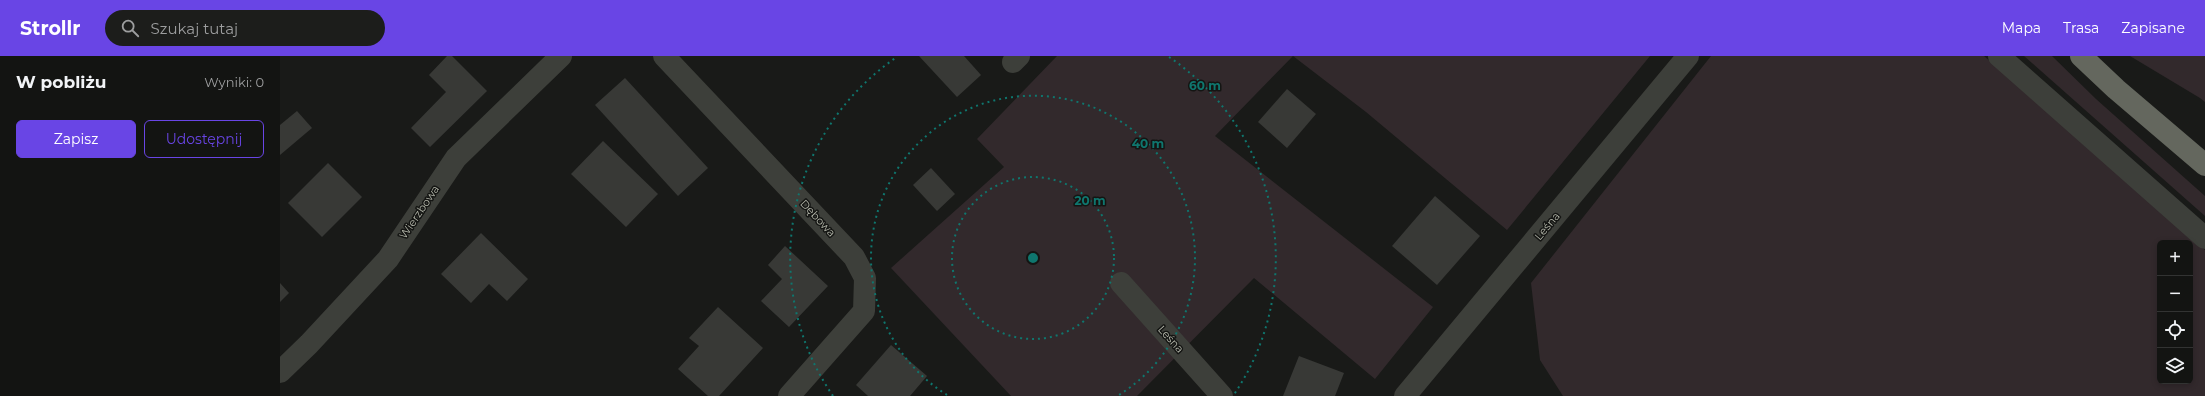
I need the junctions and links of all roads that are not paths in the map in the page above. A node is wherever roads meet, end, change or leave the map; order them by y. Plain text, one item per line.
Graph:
1 (562, 56) edge
2 (664, 56) edge
3 (1688, 56) edge
4 (1999, 56) edge
5 (2081, 56) edge
6 (2205, 165) edge
7 (2205, 238) edge
8 (1121, 283) dead end
9 (280, 372) edge
10 (789, 396) edge
11 (1222, 396) edge
12 (1406, 396) edge

1 - 9 street, Wierzbowa
2 - 10 street, Dębowa
3 - 12 street, Leśna
4 - 7 street
5 - 6 highway
8 - 11 street, Leśna

